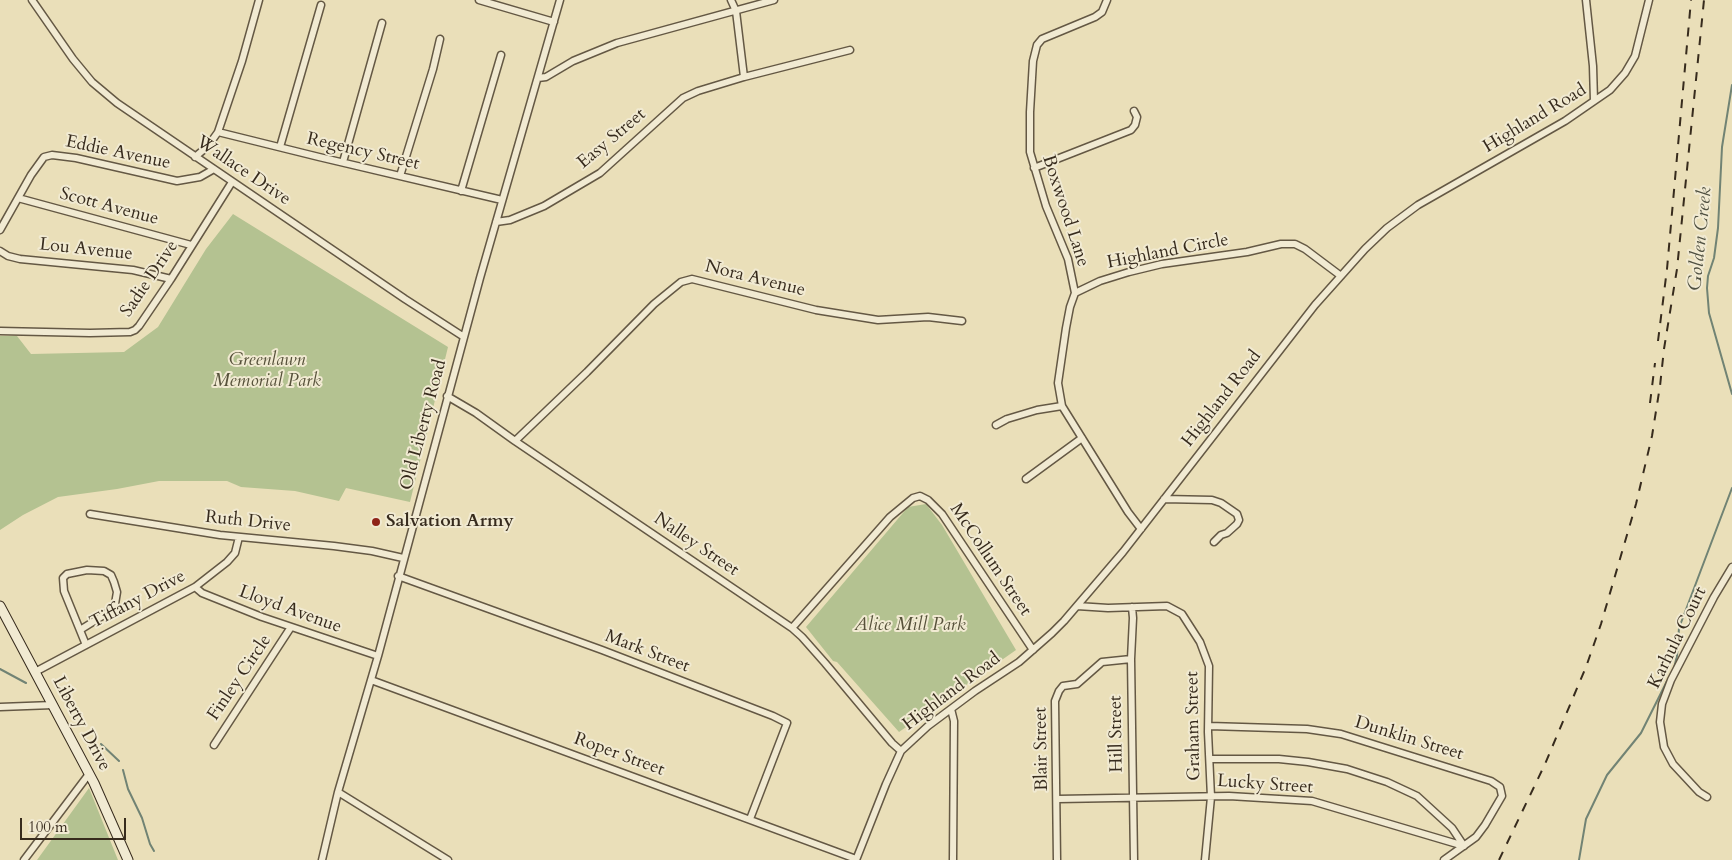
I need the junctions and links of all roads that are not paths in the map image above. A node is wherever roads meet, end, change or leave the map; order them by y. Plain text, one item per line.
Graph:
1 (32, 0) edge
2 (260, 0) edge
3 (479, 0) edge
4 (560, 0) edge
5 (731, 0) edge
6 (774, 0) edge
7 (1107, 0) edge
8 (1586, 0) edge
9 (1649, 0) edge
10 (322, 5) dead end
11 (736, 11) junction
12 (554, 22) junction
13 (382, 23) dead end
14 (440, 39) dead end
15 (850, 50) dead end
16 (501, 55) dead end
17 (744, 77) junction
18 (538, 78) junction
19 (1594, 101) junction
20 (1134, 111) dead end
21 (218, 132) junction
22 (280, 147) junction
23 (195, 157) junction
24 (343, 162) junction
25 (1034, 168) junction
26 (214, 169) junction
27 (400, 176) junction
28 (232, 182) junction
29 (461, 191) junction
30 (18, 198) junction
31 (502, 200) junction
32 (496, 222) junction
33 (0, 230) edge
34 (191, 245) junction
35 (0, 251) edge
36 (1340, 276) junction
37 (171, 279) junction
38 (1075, 293) junction
39 (962, 321) dead end
40 (0, 331) edge
41 (464, 337) junction
42 (447, 396) junction
43 (1062, 406) junction
44 (996, 425) dead end
45 (1082, 438) junction
46 (515, 441) junction
47 (1026, 480) dead end
48 (1164, 499) junction
49 (90, 514) dead end
50 (1141, 529) junction
51 (239, 537) junction
52 (1214, 542) dead end
53 (403, 558) junction
54 (1732, 567) edge
55 (398, 576) junction
56 (195, 587) junction
57 (0, 606) edge
58 (1077, 606) junction
59 (1132, 607) junction
60 (291, 627) junction
61 (792, 628) junction
62 (80, 630) junction
63 (86, 645) junction
64 (1033, 650) junction
65 (378, 656) junction
66 (1131, 659) junction
67 (35, 672) junction
68 (371, 680) junction
69 (53, 705) junction
70 (0, 707) edge
71 (951, 709) junction
72 (1209, 726) junction
73 (214, 745) dead end
74 (901, 751) junction
75 (1210, 759) junction
76 (89, 774) junction
77 (338, 792) junction
78 (1210, 796) junction
79 (1134, 797) junction
80 (1707, 797) dead end
81 (1058, 799) junction
82 (750, 820) junction
83 (1464, 846) junction
84 (856, 859) edge
85 (24, 860) edge
86 (128, 860) edge
87 (322, 860) edge
88 (448, 860) edge
89 (953, 860) edge
90 (1057, 860) edge
91 (1134, 860) edge
92 (1205, 860) edge
93 (1444, 860) edge

1 - 23 street, Wallace Drive
2 - 21 street
3 - 12 street
4 - 12 street, Old Liberty Road
5 - 11 street
6 - 11 street
7 - 25 street, Boxwood Lane
8 - 19 street
9 - 19 street, Highland Road
10 - 22 street
11 - 17 street
11 - 18 street
12 - 18 street, Old Liberty Road
13 - 24 street
14 - 27 street
15 - 17 street, Easy Street
16 - 29 street
17 - 32 street, Easy Street
18 - 31 street, Old Liberty Road
19 - 36 street, Highland Road
20 - 25 street
21 - 22 street, Regency Street
21 - 23 street
22 - 24 street, Regency Street
23 - 26 street, Wallace Drive
24 - 27 street, Regency Street
25 - 38 street, Boxwood Lane
26 - 28 street, Wallace Drive
26 - 30 street, Eddie Avenue
27 - 29 street, Regency Street
28 - 34 street, Sadie Drive
28 - 41 street, Wallace Drive
29 - 31 street, Regency Street
30 - 33 street
30 - 34 street, Scott Avenue
31 - 32 street, Old Liberty Road
32 - 41 street, Old Liberty Road
34 - 37 street, Sadie Drive
35 - 37 street, Lou Avenue
36 - 38 street, Highland Circle
36 - 48 street, Highland Road
37 - 40 street, Sadie Drive
38 - 43 street
39 - 46 street, Nora Avenue
41 - 42 street, Old Liberty Road
42 - 46 street, Nalley Street
42 - 53 street, Old Liberty Road
43 - 44 street
43 - 45 street
45 - 47 street
45 - 50 street
46 - 61 street, Nalley Street
48 - 50 street, Highland Road
48 - 52 street
49 - 51 street, Ruth Drive
50 - 58 street, Highland Road
51 - 53 street, Ruth Drive
51 - 56 street, Tiffany Drive
53 - 55 street, Old Liberty Road
54 - 80 street, Karhula Court
55 - 65 street, Old Liberty Road
55 - 82 street, Mark Street
56 - 60 street, Lloyd Avenue
56 - 63 street, Tiffany Drive
57 - 67 main road, Liberty Drive
58 - 59 street, Graham Street
58 - 64 street, Highland Road
59 - 66 street, Hill Street
59 - 72 street, Graham Street
60 - 65 street, Lloyd Avenue
60 - 73 street, Finley Circle
61 - 64 street, McCollum Street
61 - 74 street, Nalley Street
62 - 62 street
62 - 63 street
63 - 67 street, Tiffany Drive
64 - 71 street, Highland Road
65 - 68 street, Old Liberty Road
66 - 79 street, Hill Street
66 - 81 street, Blair Street
67 - 69 main road, Liberty Drive
68 - 77 street, Old Liberty Road
68 - 82 street, Roper Street
69 - 70 street
69 - 76 main road, Liberty Drive
71 - 74 street, Highland Road
71 - 89 street
72 - 75 street, Graham Street
72 - 83 street, Dunklin Street
74 - 84 street, Highland Road
75 - 78 street, Graham Street
75 - 83 street
76 - 85 street
76 - 86 main road, Liberty Drive
77 - 87 street, Old Liberty Road
77 - 88 street
78 - 79 street, Lucky Street
78 - 83 street, Lucky Street
78 - 92 street, Graham Street
79 - 81 street, Lucky Street
79 - 91 street, Hill Street
81 - 90 street, Blair Street
82 - 84 street, Roper Street
83 - 93 street, Dunklin Street

